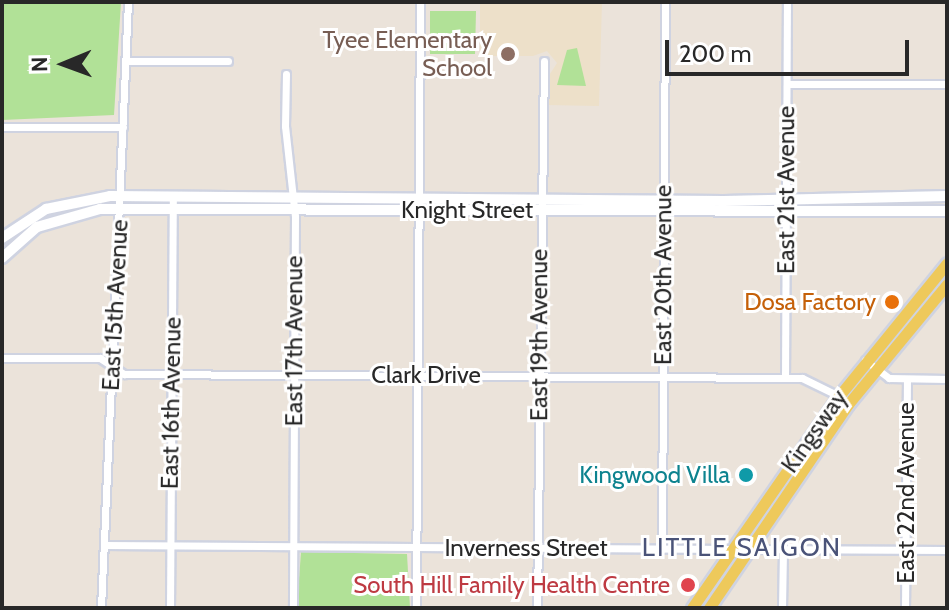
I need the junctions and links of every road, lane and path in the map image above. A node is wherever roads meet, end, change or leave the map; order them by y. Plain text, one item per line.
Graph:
1 (128, 2) edge
2 (420, 2) edge
3 (665, 2) edge
4 (787, 2) edge
5 (126, 61) junction
6 (228, 61) dead end
7 (544, 61) dead end
8 (286, 74) dead end
9 (787, 84) junction
10 (947, 84) edge
11 (2, 127) edge
12 (123, 127) junction
13 (120, 196) junction
14 (947, 196) edge
15 (173, 197) junction
16 (418, 204) junction
17 (293, 205) junction
18 (540, 205) junction
19 (663, 206) junction
20 (786, 206) junction
21 (119, 209) junction
22 (173, 210) junction
23 (947, 211) edge
24 (2, 238) edge
25 (2, 258) edge
26 (947, 263) edge
27 (947, 284) edge
28 (2, 358) edge
29 (865, 360) junction
30 (111, 366) junction
31 (876, 368) junction
32 (171, 374) junction
33 (294, 374) junction
34 (416, 375) junction
35 (539, 377) junction
36 (662, 377) junction
37 (785, 378) junction
38 (907, 379) junction
39 (947, 379) edge
40 (839, 396) junction
41 (849, 403) junction
42 (104, 545) junction
43 (170, 546) junction
44 (293, 547) junction
45 (416, 547) junction
46 (538, 548) junction
47 (662, 549) junction
48 (733, 549) junction
49 (750, 549) junction
50 (783, 549) junction
51 (906, 550) junction
52 (947, 550) edge
53 (101, 608) edge
54 (170, 608) edge
55 (293, 608) edge
56 (416, 608) edge
57 (537, 608) edge
58 (692, 608) edge
59 (709, 608) edge
60 (782, 608) edge
61 (905, 608) edge

1 - 5 street, East 15th Avenue
2 - 16 street
3 - 19 street, East 20th Avenue
4 - 9 street, East 21st Avenue
5 - 6 street
5 - 12 street, East 15th Avenue
7 - 18 street, East 19th Avenue
8 - 17 street, East 17th Avenue
9 - 10 street
9 - 20 street, East 21st Avenue
11 - 12 street
12 - 13 street, East 15th Avenue
13 - 15 main road, Knight Street
13 - 21 street, East 15th Avenue
13 - 24 main road, Knight Street
14 - 20 main road, Knight Street
15 - 17 main road, Knight Street
15 - 22 street, East 16th Avenue
16 - 17 main road, Knight Street
16 - 18 main road, Knight Street
16 - 34 street
17 - 22 main road, Knight Street
17 - 33 street, East 17th Avenue
18 - 19 main road, Knight Street
18 - 35 street, East 19th Avenue
19 - 20 main road, Knight Street
19 - 36 street, East 20th Avenue
20 - 23 main road, Knight Street
20 - 37 street, East 21st Avenue
21 - 22 main road, Knight Street
21 - 25 main road, Knight Street
21 - 30 street, East 15th Avenue
22 - 32 street, East 16th Avenue
26 - 29 main road, Kingsway
27 - 31 main road, Kingsway
28 - 30 street, Clark Drive
29 - 31 street
29 - 40 main road, Kingsway
30 - 32 street, Clark Drive
30 - 42 street, East 15th Avenue
31 - 38 street
31 - 41 main road, Kingsway
32 - 33 street, Clark Drive
32 - 43 street, East 16th Avenue
33 - 34 street, Clark Drive
33 - 44 street, East 17th Avenue
34 - 35 street, Clark Drive
34 - 45 street
35 - 36 street, Clark Drive
35 - 46 street, East 19th Avenue
36 - 37 street, Clark Drive
36 - 47 street, East 20th Avenue
37 - 40 street, Clark Drive
38 - 39 street
38 - 51 street, East 22nd Avenue
40 - 41 street, Clark Drive
40 - 48 main road, Kingsway
41 - 49 main road, Kingsway
42 - 43 street, Inverness Street
42 - 53 street, East 15th Avenue
43 - 44 street, Inverness Street
43 - 54 street, East 16th Avenue
44 - 45 street, Inverness Street
44 - 55 street, East 17th Avenue
45 - 46 street, Inverness Street
45 - 56 street
46 - 47 street, Inverness Street
46 - 57 street, East 19th Avenue
47 - 48 street, Inverness Street
48 - 49 street, Inverness Street
48 - 58 main road, Kingsway
49 - 50 street, Inverness Street
49 - 59 main road, Kingsway
50 - 51 street, Inverness Street
50 - 60 street
51 - 52 street, Inverness Street
51 - 61 street, East 22nd Avenue

